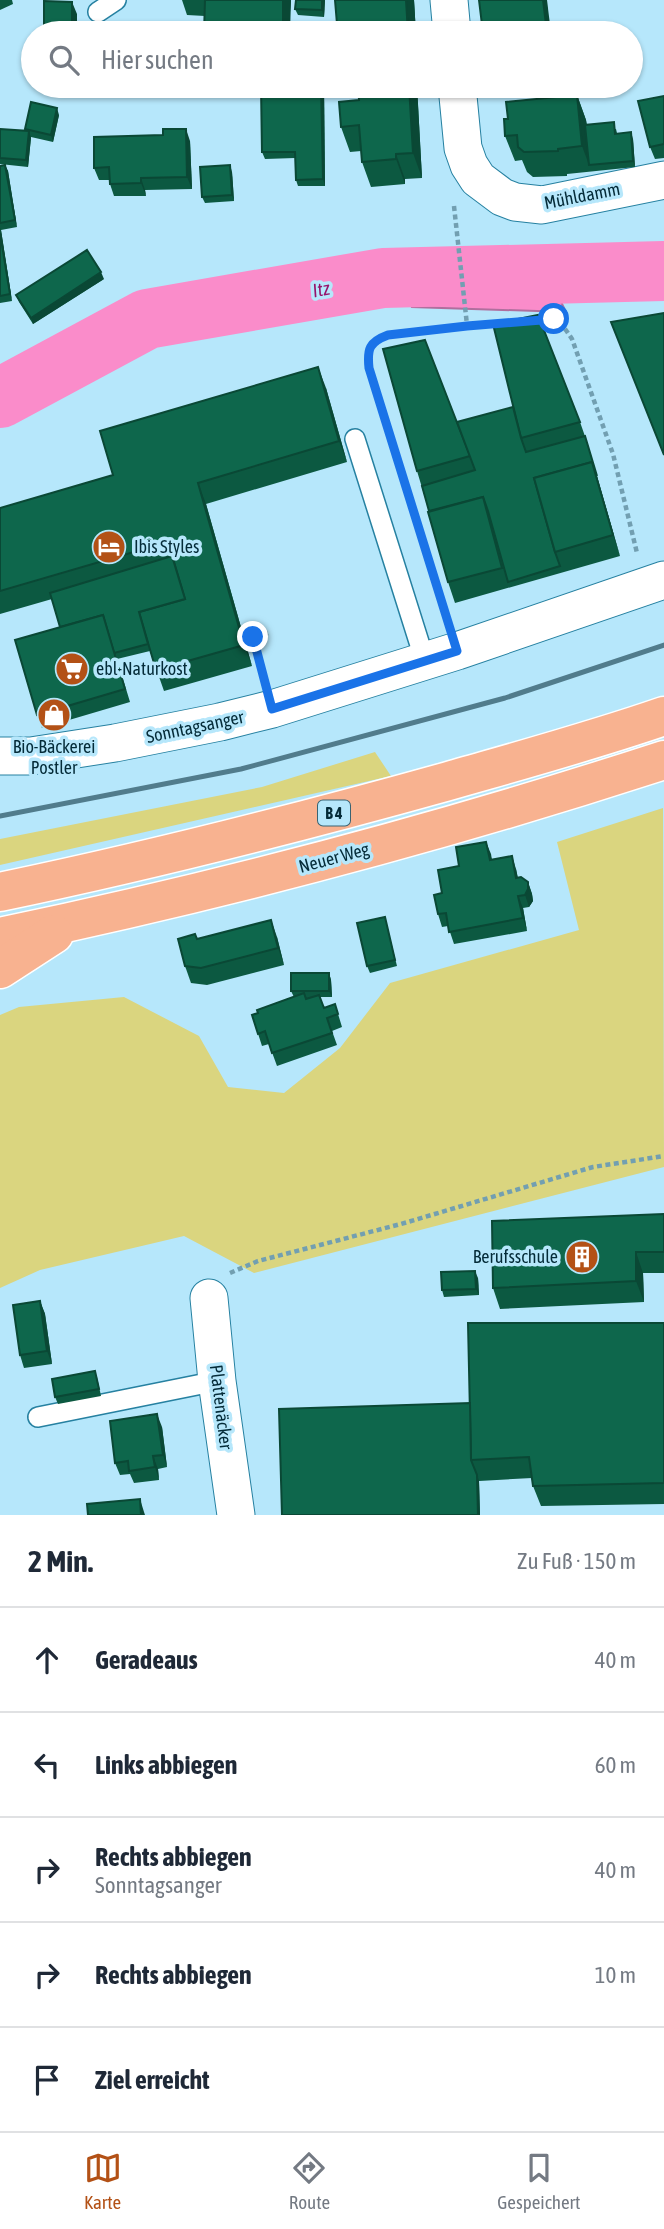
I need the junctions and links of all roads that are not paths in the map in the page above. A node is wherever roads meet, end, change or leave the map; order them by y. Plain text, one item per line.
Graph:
1 (116, 0) edge
2 (449, 0) edge
3 (98, 12) dead end
4 (451, 21) edge
5 (458, 98) edge
6 (664, 180) edge
7 (355, 439) dead end
8 (654, 583) edge
9 (441, 656) junction
10 (664, 716) edge
11 (0, 756) edge
12 (664, 760) edge
13 (0, 892) edge
14 (75, 921) junction
15 (0, 937) edge
16 (0, 969) edge
17 (209, 1298) road end
18 (216, 1381) junction
19 (38, 1417) dead end
20 (236, 1515) edge

1 - 3 lane
2 - 4 street
5 - 6 street, Mühldamm
7 - 9 lane
8 - 9 street, Sonntagsanger
9 - 11 street, Sonntagsanger
10 - 13 highway, B 4
12 - 14 highway, Neuer Weg
14 - 15 highway, Neuer Weg
14 - 16 highway
17 - 18 street, Plattenäcker
18 - 19 lane
18 - 20 street, Plattenäcker

